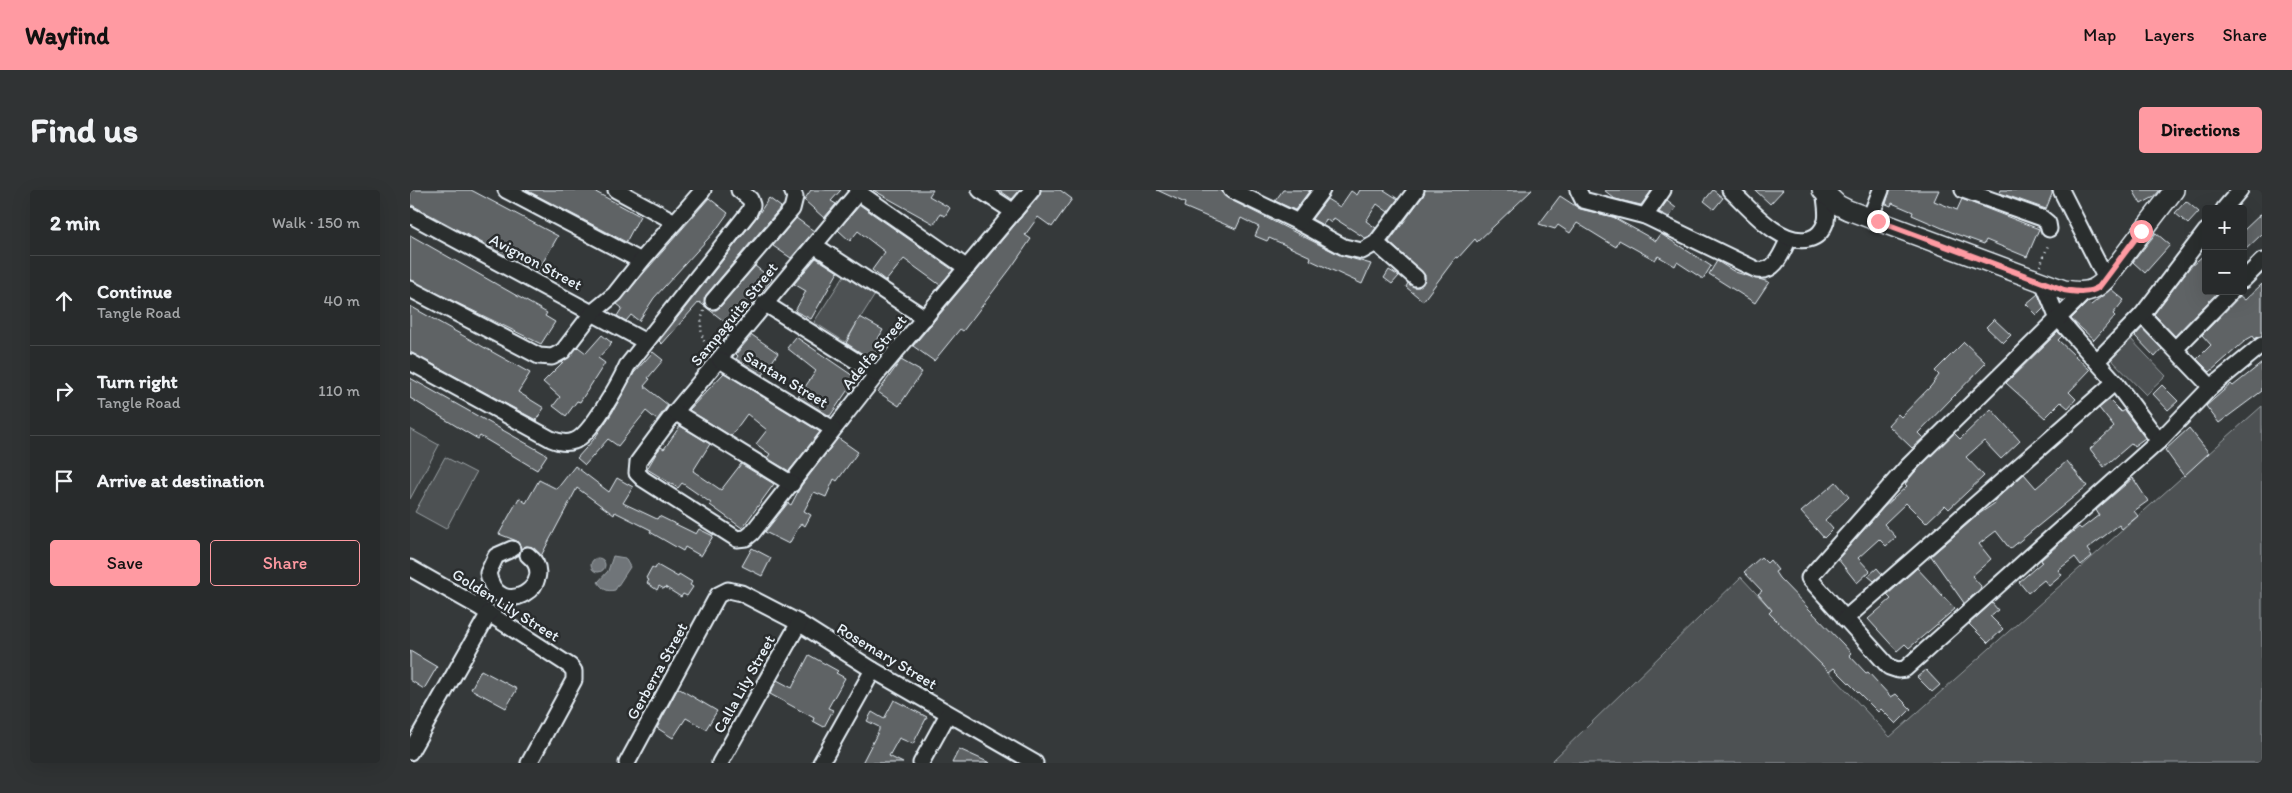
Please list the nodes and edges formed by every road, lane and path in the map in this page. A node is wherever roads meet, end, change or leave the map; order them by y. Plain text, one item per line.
1 (506, 190) edge
2 (616, 190) edge
3 (703, 190) edge
4 (739, 190) edge
5 (792, 190) edge
6 (980, 190) edge
7 (1032, 190) edge
8 (1231, 190) edge
9 (1322, 190) edge
10 (1416, 190) edge
11 (1578, 190) edge
12 (1663, 190) edge
13 (1730, 190) edge
14 (1881, 190) edge
15 (1963, 190) edge
16 (2061, 190) edge
17 (2174, 190) edge
18 (2240, 190) edge
19 (859, 191) edge
20 (1824, 191) edge
21 (2227, 205) edge
22 (1014, 212) junction
23 (410, 215) edge
24 (1645, 216) junction
25 (1870, 218) junction
26 (675, 222) junction
27 (1298, 222) junction
28 (2049, 229) joint
29 (2202, 236) edge
30 (1788, 238) junction
31 (1376, 243) junction
32 (814, 246) junction
33 (641, 261) junction
34 (2262, 261) edge
35 (967, 268) junction
36 (2247, 276) edge
37 (1416, 278) dead end
38 (2106, 279) junction
39 (2038, 281) junction
40 (410, 289) edge
41 (2085, 292) junction
42 (2228, 295) edge
43 (713, 301) joint
44 (764, 303) junction
45 (593, 312) junction
46 (2142, 316) junction
47 (2057, 317) junction
48 (924, 318) junction
49 (646, 342) junction
50 (2262, 345) edge
51 (2176, 349) junction
52 (720, 360) junction
53 (2098, 361) junction
54 (410, 362) edge
55 (877, 374) junction
56 (2115, 382) junction
57 (2211, 387) junction
58 (675, 412) junction
59 (833, 429) junction
60 (2159, 441) junction
61 (792, 484) junction
62 (746, 538) joint
63 (512, 549) dead end
64 (528, 555) dead end
65 (410, 568) edge
66 (492, 586) junction
67 (718, 595) joint
68 (509, 597) junction
69 (489, 613) junction
70 (1845, 619) junction
71 (799, 623) junction
72 (873, 670) junction
73 (948, 714) junction
74 (410, 752) edge
75 (1012, 757) edge
76 (529, 763) edge
77 (626, 763) edge
78 (720, 763) edge
79 (821, 763) edge
80 (921, 763) edge
81 (1035, 763) edge

1 - 33 street
2 - 26 street
3 - 26 street
4 - 49 street
5 - 43 street
6 - 22 street
7 - 22 street, Adelfa Street
8 - 27 street
9 - 27 street
10 - 31 street
11 - 24 street
12 - 24 street
13 - 30 street
14 - 25 street
15 - 28 street
16 - 38 street
17 - 38 street
18 - 21 street
19 - 32 street, Sampaguita Street
19 - 35 street
20 - 25 street
20 - 30 street
22 - 35 street, Adelfa Street
23 - 45 street, Avignon Street
24 - 30 street
25 - 39 street
26 - 33 street
27 - 31 street
28 - 39 path
29 - 46 street
31 - 37 street
32 - 44 street, Sampaguita Street
32 - 48 street
33 - 45 street
34 - 36 street
35 - 48 street, Adelfa Street
38 - 41 street
39 - 41 street
39 - 47 street
40 - 45 street
41 - 47 street
42 - 51 street
43 - 52 path
44 - 52 street, Sampaguita Street
44 - 55 street
45 - 49 street, Avignon Street
46 - 51 street
46 - 53 street
47 - 53 street
47 - 70 street
48 - 55 street, Adelfa Street
49 - 54 street
50 - 57 street
51 - 57 street
52 - 58 street, Sampaguita Street
52 - 59 street, Santan Street
53 - 56 street
55 - 59 street, Adelfa Street
56 - 60 street
56 - 70 street
57 - 60 street
58 - 61 street
58 - 62 street, Sampaguita Street
59 - 61 street, Adelfa Street
60 - 70 street
61 - 62 street, Adelfa Street
63 - 66 street
64 - 68 street
65 - 69 street, Golden Lily Street
66 - 68 street
66 - 69 street
67 - 71 street, Rosemary Street
67 - 77 street, Gerberra Street
68 - 69 street
69 - 74 street
69 - 76 street, Golden Lily Street
71 - 72 street, Rosemary Street
71 - 78 street, Calla Lily Street
72 - 73 street, Rosemary Street
72 - 79 street
73 - 75 street, Rosemary Street
73 - 80 street
75 - 81 street, Rosemary Street

